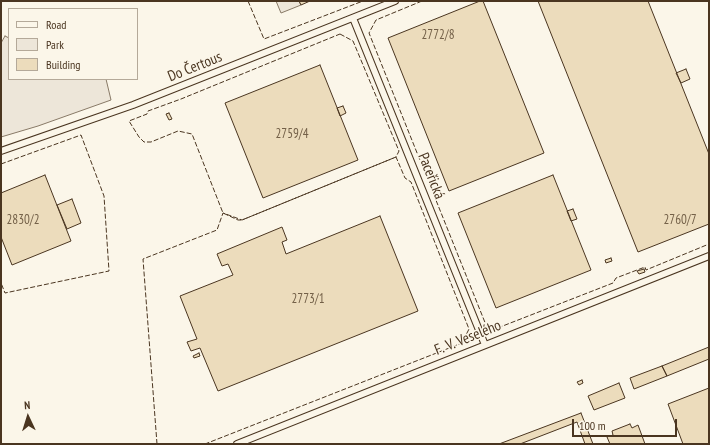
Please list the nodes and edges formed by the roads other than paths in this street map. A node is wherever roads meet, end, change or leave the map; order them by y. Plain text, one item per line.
1 (395, 1) edge
2 (353, 18) junction
3 (1, 151) edge
4 (709, 256) edge
5 (486, 345) junction
6 (237, 444) edge

1 - 2 street, Do Čertous
2 - 3 street, Do Čertous
2 - 5 street, Paceřická
4 - 5 street, F. V. Veselého
5 - 6 street, F. V. Veselého

